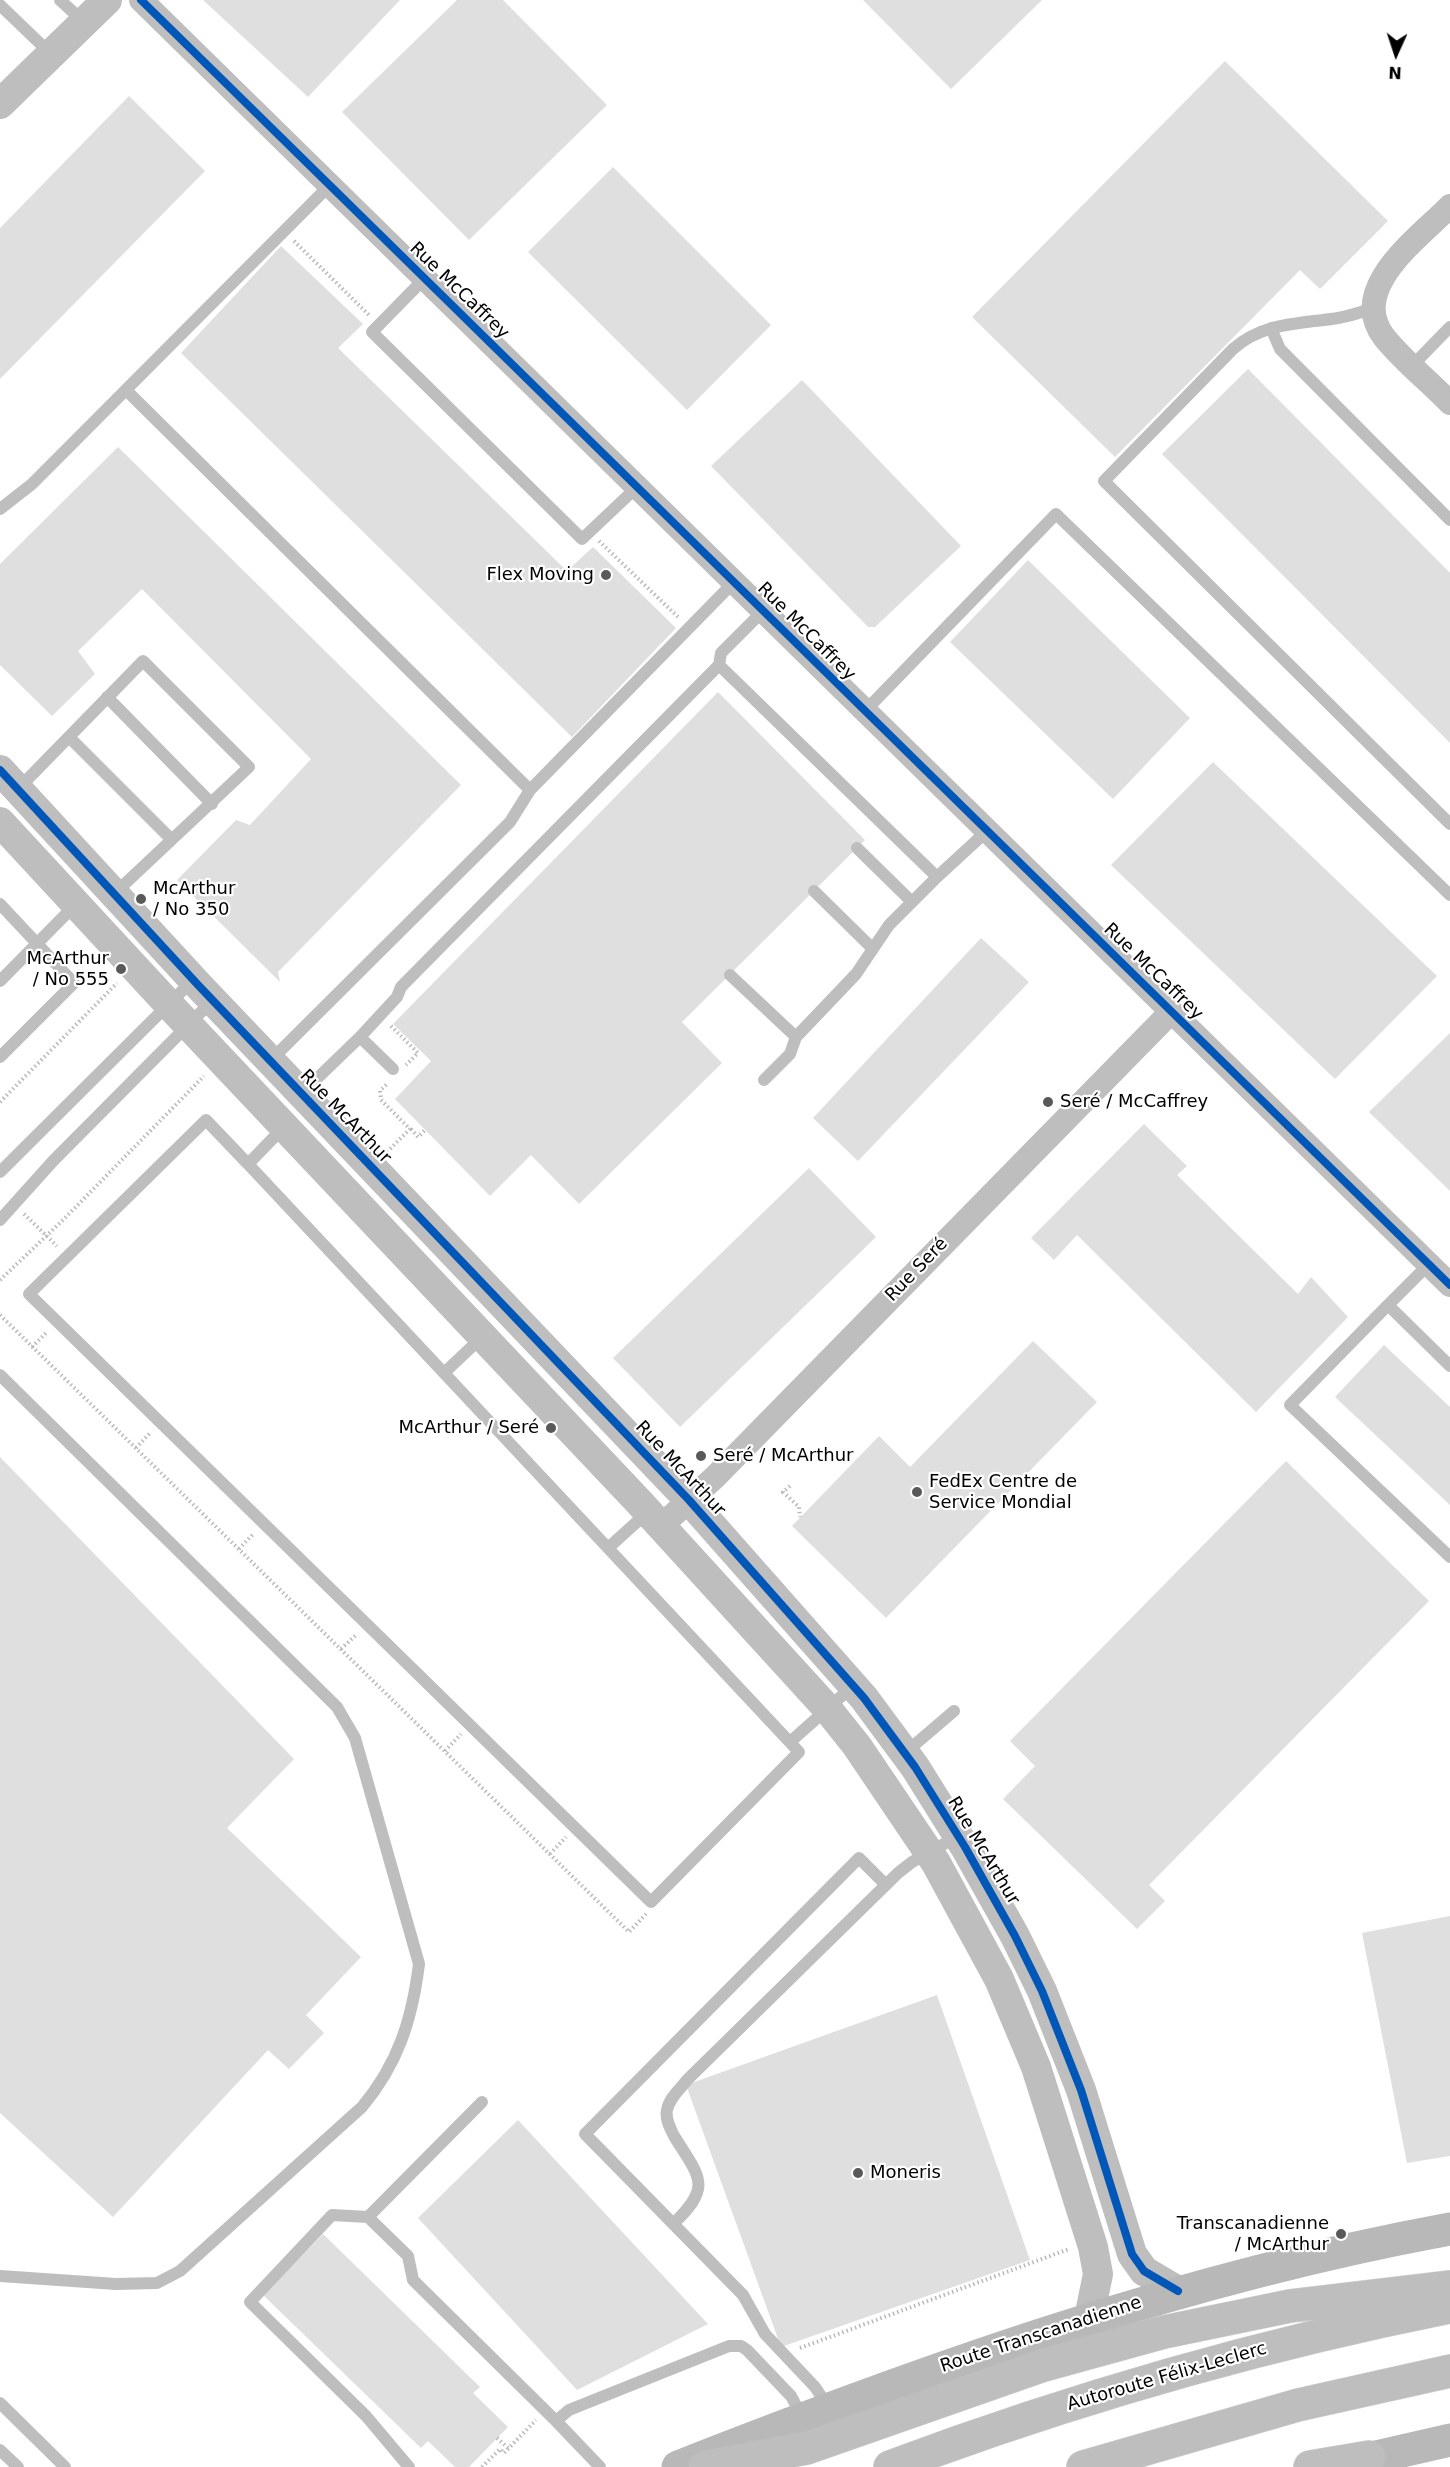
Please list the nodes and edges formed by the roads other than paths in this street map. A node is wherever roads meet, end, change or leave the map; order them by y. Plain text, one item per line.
1 (60, 0) edge
2 (107, 0) edge
3 (141, 0) edge
4 (0, 5) edge
5 (85, 22) junction
6 (52, 54) junction
7 (0, 104) edge
8 (330, 185) junction
9 (1450, 206) edge
10 (424, 279) junction
11 (1373, 308) junction
12 (1450, 327) edge
13 (1271, 328) junction
14 (1412, 366) junction
15 (126, 390) junction
16 (1450, 403) edge
17 (636, 487) junction
18 (0, 509) edge
19 (1450, 520) edge
20 (734, 582) junction
21 (763, 611) junction
22 (719, 665) junction
23 (107, 697) junction
24 (865, 711) junction
25 (70, 738) junction
26 (9, 780) edge
27 (530, 790) junction
28 (212, 804) junction
29 (0, 822) edge
30 (1450, 824) edge
31 (987, 831) junction
32 (171, 839) junction
33 (857, 848) dead end
34 (937, 878) junction
35 (814, 891) dead end
36 (114, 894) junction
37 (1450, 895) edge
38 (912, 902) junction
39 (0, 904) edge
40 (76, 904) junction
41 (37, 944) junction
42 (873, 948) junction
43 (730, 975) dead end
44 (0, 981) edge
45 (203, 990) junction
46 (1171, 1012) junction
47 (178, 1015) junction
48 (360, 1037) junction
49 (796, 1037) junction
50 (0, 1057) edge
51 (271, 1060) junction
52 (394, 1074) road end
53 (764, 1080) dead end
54 (302, 1093) junction
55 (284, 1127) junction
56 (248, 1164) junction
57 (0, 1172) edge
58 (0, 1220) edge
59 (1429, 1264) junction
60 (1450, 1285) edge
61 (1388, 1305) junction
62 (483, 1337) junction
63 (1450, 1366) edge
64 (444, 1373) junction
65 (0, 1375) edge
66 (689, 1500) junction
67 (661, 1526) junction
68 (608, 1548) junction
69 (1450, 1557) edge
70 (854, 1685) junction
71 (826, 1707) junction
72 (954, 1711) dead end
73 (790, 1742) junction
74 (905, 1753) junction
75 (957, 1836) junction
76 (929, 1852) junction
77 (886, 1885) junction
78 (1043, 2038) junction
79 (482, 2102) dead end
80 (368, 2217) junction
81 (673, 2224) junction
82 (1450, 2229) edge
83 (0, 2276) edge
84 (1450, 2287) edge
85 (1178, 2291) junction
86 (1450, 2307) edge
87 (1089, 2318) junction
88 (1450, 2371) edge
89 (0, 2403) edge
90 (817, 2414) junction
91 (555, 2421) junction
92 (1450, 2440) edge
93 (0, 2450) edge
94 (1372, 2462) edge
95 (18, 2467) edge
96 (65, 2467) edge
97 (409, 2467) edge
98 (600, 2467) edge
99 (678, 2467) edge
100 (705, 2467) edge
101 (890, 2467) edge
102 (1083, 2467) edge
103 (1310, 2467) edge
104 (1335, 2467) edge

1 - 5 lane
2 - 5 street
3 - 8 street, Rue McCaffrey
4 - 6 lane
5 - 6 street
6 - 7 street
8 - 10 street, Rue McCaffrey
8 - 15 lane
9 - 11 street
10 - 17 street, Rue McCaffrey
10 - 17 lane
11 - 13 lane
11 - 14 street
12 - 14 lane
13 - 19 lane
13 - 30 lane
14 - 16 street
15 - 18 lane
15 - 27 lane
17 - 20 street, Rue McCaffrey
20 - 21 street, Rue McCaffrey
20 - 27 lane
21 - 22 lane
21 - 24 street, Rue McCaffrey
22 - 34 lane
22 - 48 lane
23 - 25 lane
23 - 28 lane
23 - 28 lane
24 - 31 street, Rue McCaffrey
24 - 37 lane
25 - 26 lane
25 - 32 lane
26 - 36 street, Rue McArthur
27 - 51 lane
28 - 32 lane
29 - 40 street, Rue McArthur
31 - 34 lane
31 - 46 street, Rue McCaffrey
32 - 36 lane
33 - 38 lane
34 - 38 lane
35 - 42 lane
36 - 45 street, Rue McArthur
38 - 42 lane
39 - 41 lane
40 - 41 lane
40 - 47 street, Rue McArthur
41 - 44 lane
41 - 50 lane
42 - 49 lane
43 - 49 lane
45 - 47 lane
45 - 47 lane
45 - 51 street, Rue McArthur
46 - 59 street, Rue McCaffrey
46 - 66 street, Rue Seré
47 - 55 street, Rue McArthur
47 - 57 lane
47 - 58 lane
48 - 52 lane
48 - 54 lane
49 - 53 lane
51 - 54 street, Rue McArthur
54 - 66 street, Rue McArthur
55 - 56 lane
55 - 62 street, Rue McArthur
56 - 64 lane
56 - 73 lane
59 - 60 street, Rue McCaffrey
59 - 61 lane
61 - 63 lane
61 - 69 lane
62 - 64 lane
62 - 67 street, Rue McArthur
64 - 68 lane
65 - 83 lane
66 - 67 street, Rue Seré
66 - 70 street, Rue McArthur
67 - 68 lane
67 - 71 street, Rue McArthur
68 - 73 lane
70 - 71 lane
70 - 74 street, Rue McArthur
71 - 73 lane
71 - 76 street, Rue McArthur
72 - 74 lane
74 - 75 street, Rue McArthur
75 - 76 lane
75 - 78 street, Rue McArthur
76 - 77 lane
76 - 78 street, Rue McArthur
77 - 81 lane
77 - 81 lane
78 - 85 street, Rue McArthur
78 - 87 street, Rue McArthur
79 - 80 lane
80 - 91 lane
80 - 97 lane
81 - 90 lane
82 - 85 main road, Route Transcanadienne
84 - 100 highway
85 - 87 main road, Route Transcanadienne
86 - 101 highway, Autoroute Félix-Leclerc
87 - 90 main road, Route Transcanadienne
88 - 102 highway
89 - 96 lane
90 - 91 lane
90 - 99 main road, Route Transcanadienne
91 - 98 lane
92 - 94 main road
93 - 95 lane
94 - 103 highway
94 - 104 main road

